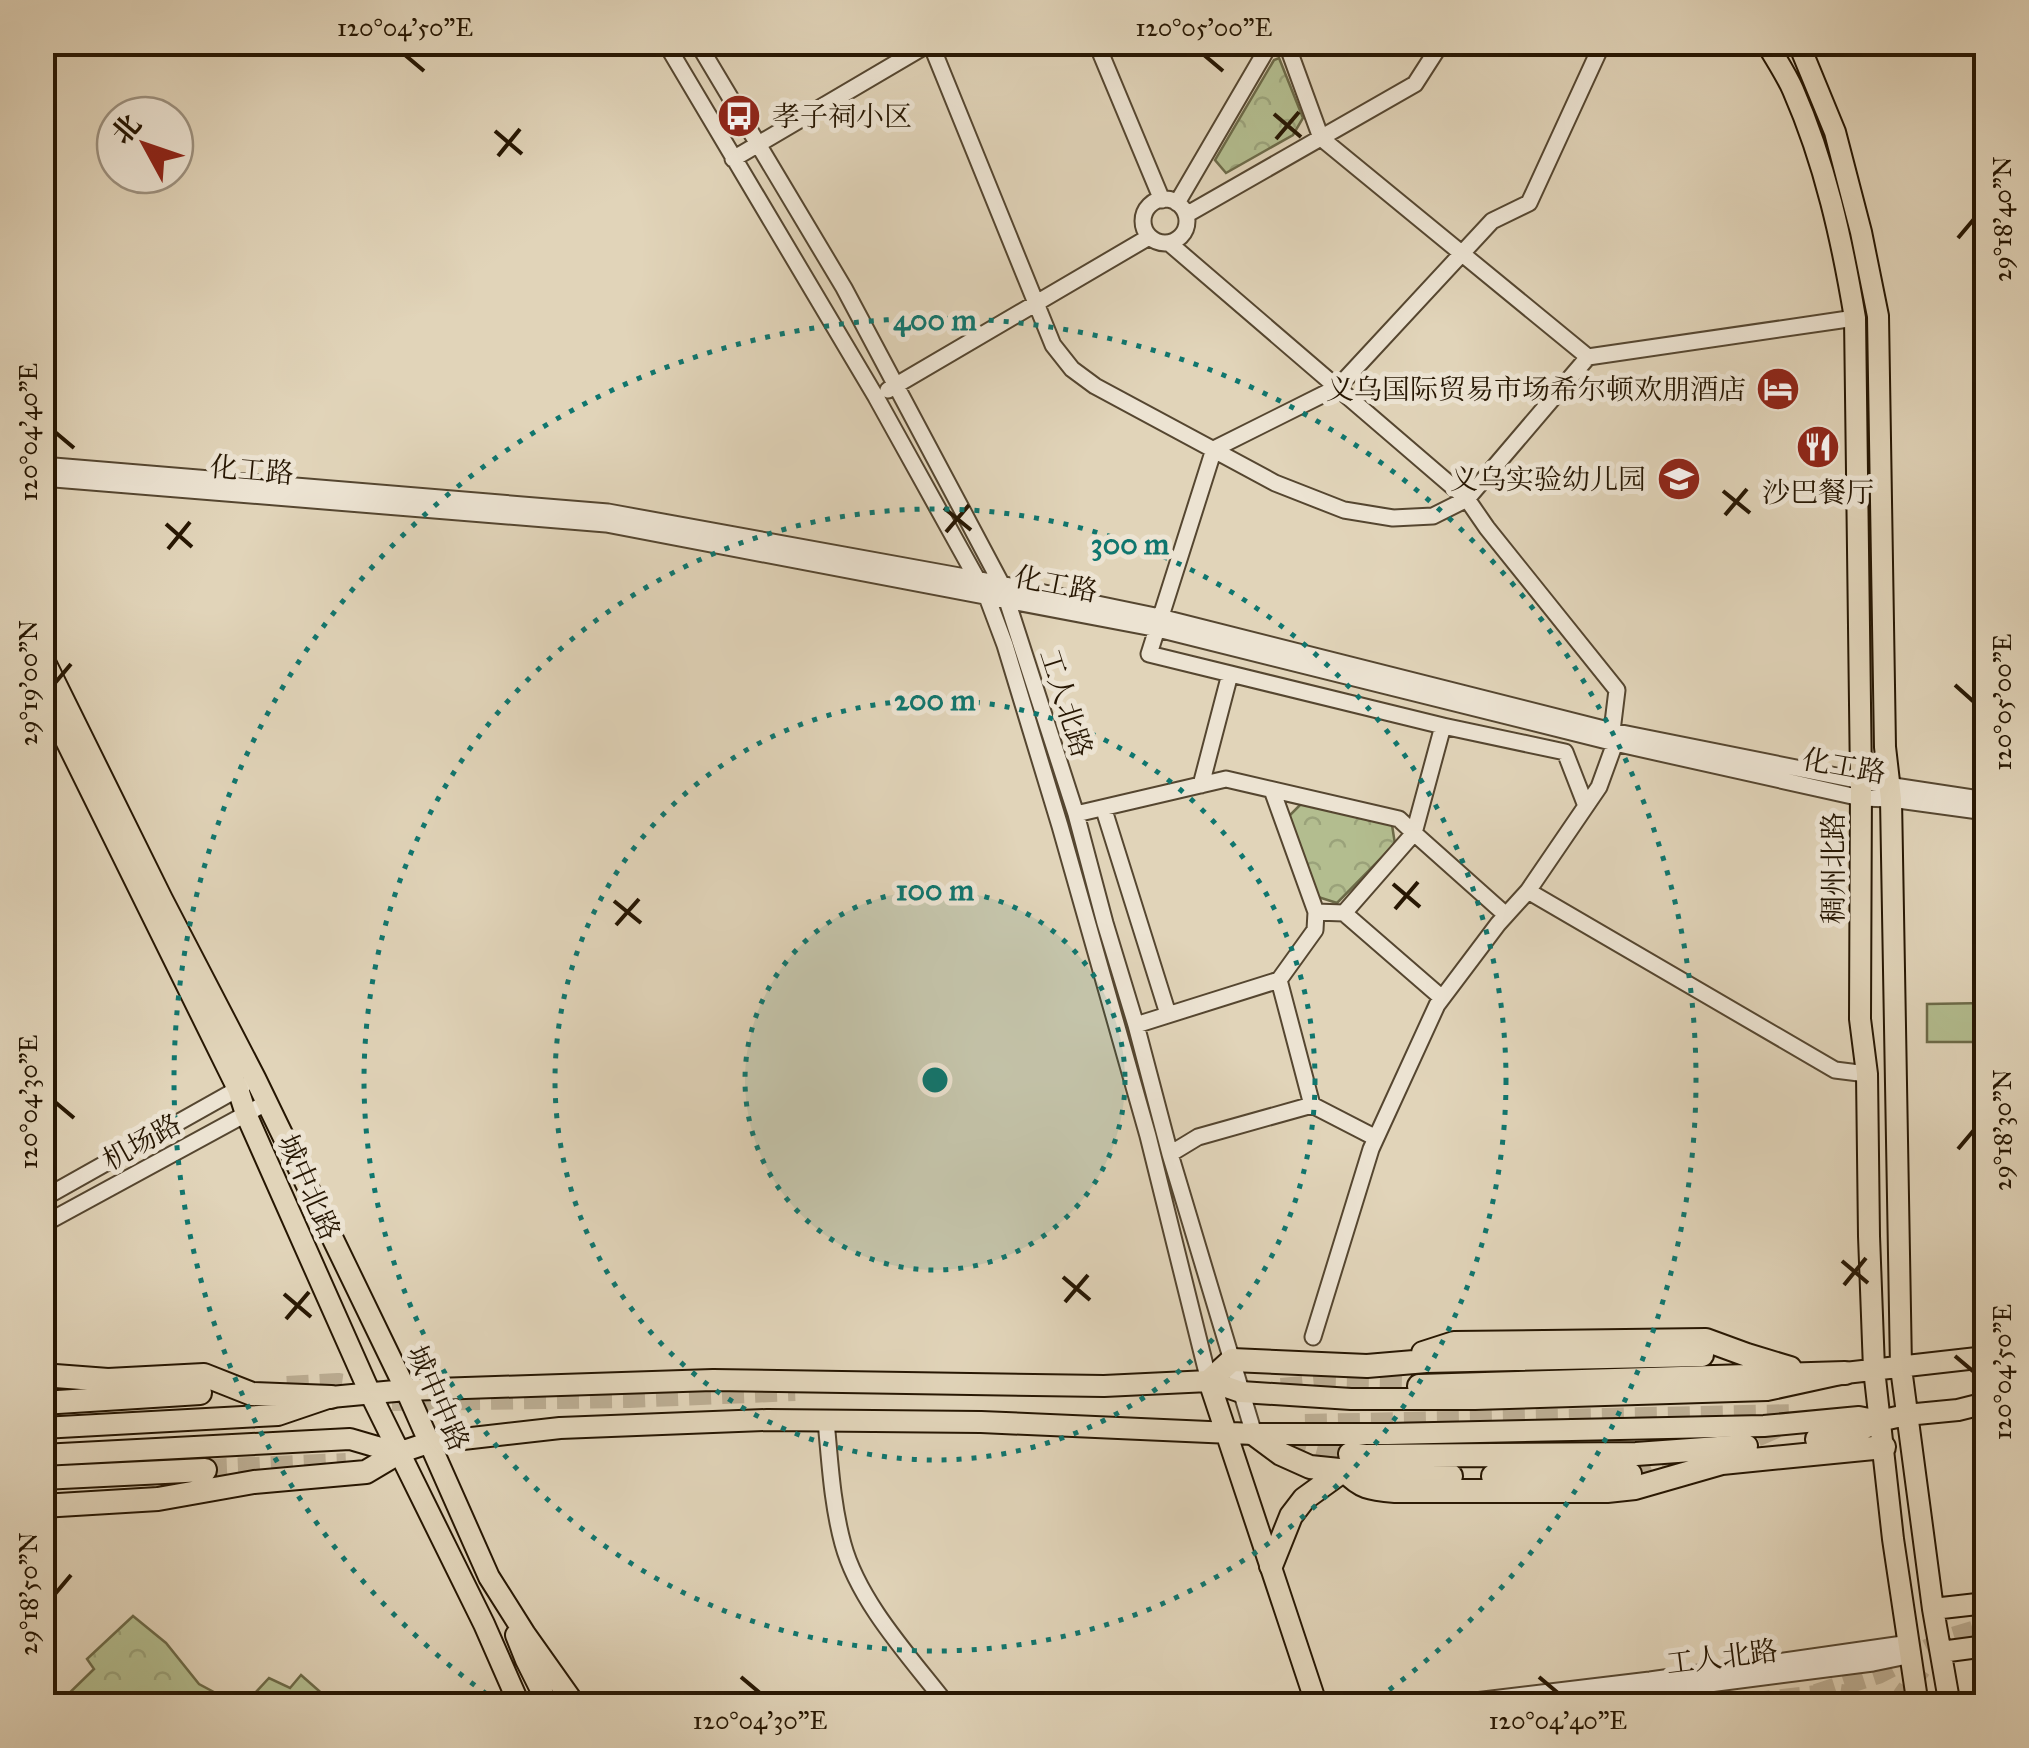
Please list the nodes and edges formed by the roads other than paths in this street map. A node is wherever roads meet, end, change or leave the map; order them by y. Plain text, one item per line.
1 (665, 42) edge
2 (696, 42) edge
3 (1096, 42) edge
4 (1271, 42) edge
5 (1286, 42) edge
6 (1442, 42) edge
7 (1603, 42) edge
8 (1766, 42) edge
9 (1798, 42) edge
10 (931, 43) edge
11 (1321, 138) junction
12 (757, 145) junction
13 (733, 159) junction
14 (1178, 212) junction
15 (1150, 237) junction
16 (1170, 243) junction
17 (1461, 253) junction
18 (1205, 272) junction
19 (1036, 304) junction
20 (1855, 318) junction
21 (1588, 357) junction
22 (896, 384) junction
23 (1338, 387) junction
24 (876, 397) junction
25 (1214, 448) junction
26 (42, 465) edge
27 (42, 478) edge
28 (1467, 500) junction
29 (976, 579) junction
30 (1004, 592) junction
31 (987, 597) junction
32 (1159, 623) junction
33 (42, 656) edge
34 (1230, 674) junction
35 (42, 692) edge
36 (1443, 726) junction
37 (1613, 737) junction
38 (1200, 785) junction
39 (1861, 789) junction
40 (1272, 790) junction
41 (1890, 792) junction
42 (1986, 800) edge
43 (1586, 806) junction
44 (1104, 810) junction
45 (1986, 812) edge
46 (1076, 814) junction
47 (1414, 832) junction
48 (1528, 890) junction
49 (1136, 911) junction
50 (1316, 912) junction
51 (1344, 913) junction
52 (1506, 915) junction
53 (1105, 922) junction
54 (1279, 980) junction
55 (1442, 998) junction
56 (1168, 1014) junction
57 (1136, 1024) junction
58 (1867, 1074) junction
59 (246, 1084) junction
60 (266, 1102) junction
61 (1312, 1104) junction
62 (246, 1114) junction
63 (1376, 1138) junction
64 (1170, 1154) junction
65 (42, 1200) edge
66 (42, 1224) edge
67 (1314, 1337) dead end
68 (1702, 1354) dead end
69 (1986, 1357) edge
70 (1232, 1360) junction
71 (1404, 1364) junction
72 (1901, 1368) junction
73 (1874, 1370) junction
74 (1845, 1373) junction
75 (42, 1374) edge
76 (1812, 1374) junction
77 (108, 1380) junction
78 (1210, 1380) junction
79 (1419, 1386) tunnel mouth
80 (42, 1388) edge
81 (406, 1390) junction
82 (200, 1392) dead end
83 (1242, 1392) junction
84 (370, 1393) junction
85 (331, 1397) junction
86 (42, 1403) edge
87 (1986, 1403) edge
88 (1906, 1415) junction
89 (826, 1421) junction
90 (1880, 1421) junction
91 (42, 1428) edge
92 (1226, 1432) junction
93 (1254, 1434) junction
94 (428, 1444) junction
95 (1884, 1447) junction
96 (398, 1452) junction
97 (42, 1455) edge
98 (1347, 1462) junction
99 (204, 1470) tunnel mouth
100 (1630, 1474) tunnel mouth
101 (42, 1478) edge
102 (254, 1482) junction
103 (42, 1492) edge
104 (42, 1506) edge
105 (1271, 1566) junction
106 (504, 1600) junction
107 (1986, 1604) edge
108 (1933, 1609) junction
109 (486, 1629) junction
110 (1986, 1646) edge
111 (1911, 1649) junction
112 (1942, 1652) junction
113 (520, 1706) edge
114 (538, 1706) edge
115 (549, 1706) edge
116 (576, 1706) edge
117 (948, 1706) edge
118 (1317, 1706) edge
119 (1433, 1706) edge
120 (1538, 1706) edge
121 (1918, 1706) edge
122 (1950, 1706) edge

1 - 13 street, 工人北路
2 - 12 street, 工人北路
3 - 14 street
4 - 14 street
5 - 11 street
6 - 11 street
7 - 17 street
8 - 20 main road, 稠州北路
9 - 41 main road
10 - 12 street
10 - 19 street
11 - 14 street
11 - 17 street
12 - 13 street
12 - 22 street, 工人北路
13 - 24 street, 工人北路
14 - 15 street
14 - 16 street
14 - 18 street
15 - 16 street
15 - 19 street
16 - 18 street
17 - 21 street
17 - 23 street
18 - 23 street
19 - 22 street
19 - 25 street
20 - 21 street
20 - 39 main road, 稠州北路
21 - 28 street
22 - 24 street
22 - 30 street, 工人北路
23 - 25 street
23 - 28 street
24 - 29 street, 工人北路
25 - 28 street
25 - 32 street
26 - 29 street, 化工路
27 - 31 street, 化工路
28 - 37 street
29 - 30 street, 化工路
29 - 31 street, 工人北路
30 - 31 street, 化工路
30 - 32 street, 化工路
30 - 46 street, 工人北路
31 - 78 street, 工人北路
32 - 34 street
32 - 37 street, 化工路
33 - 59 main road, 城中北路
34 - 36 street
34 - 38 street
35 - 59 main road, 城中北路
36 - 43 street
36 - 47 street
37 - 39 street, 化工路
37 - 43 street
38 - 40 street
38 - 44 street
39 - 41 street, 化工路
39 - 58 main road, 稠州北路
40 - 47 street
40 - 50 street
41 - 42 street, 化工路
41 - 45 street, 化工路
41 - 72 main road
43 - 48 street
44 - 46 street
44 - 49 street
46 - 53 street, 工人北路
47 - 51 street
47 - 52 street
48 - 52 street
48 - 58 street
49 - 53 street
49 - 56 street
50 - 51 street
50 - 54 street
51 - 55 street
52 - 55 street
53 - 57 street, 工人北路
54 - 56 street
54 - 61 street
55 - 63 street
56 - 57 street
57 - 64 street, 工人北路
58 - 73 main road, 稠州北路
59 - 60 main road, 城中北路
59 - 62 main road, 城中北路
59 - 65 street, 机场路
60 - 62 street, 机场路
60 - 81 main road, 城中中路
61 - 63 street
61 - 64 street
62 - 66 street, 机场路
62 - 84 main road, 城中北路
63 - 67 street
64 - 70 street, 工人北路
68 - 71 highway
69 - 72 main road
70 - 71 highway
70 - 78 highway
70 - 83 street, 工人北路
71 - 76 highway
72 - 73 main road
72 - 88 main road
73 - 74 main road
73 - 90 main road, 稠州北路
74 - 76 highway
74 - 83 main road
75 - 77 highway
76 - 79 highway
77 - 80 highway
77 - 85 highway
78 - 81 main road
78 - 83 main road
78 - 92 main road
81 - 84 main road
81 - 94 main road, 城中中路
82 - 86 highway
83 - 93 street, 工人北路
84 - 85 main road
84 - 96 main road, 城中北路
85 - 91 main road
87 - 88 main road
88 - 90 main road
88 - 108 main road
89 - 92 main road
89 - 94 main road
89 - 117 street
90 - 93 main road
90 - 95 main road, 稠州北路
90 - 98 highway
92 - 93 main road
92 - 105 main road
93 - 98 highway
94 - 96 main road
94 - 106 main road, 城中中路
95 - 98 highway
95 - 111 main road, 稠州北路
96 - 97 main road
96 - 102 highway
96 - 109 main road, 城中北路
98 - 100 highway
98 - 105 highway
99 - 101 highway
102 - 103 highway
102 - 104 highway
105 - 118 main road
106 - 115 main road
106 - 116 main road, 城中中路
107 - 108 main road
108 - 112 main road
109 - 113 main road, 城中北路
109 - 114 main road
110 - 112 main road
111 - 119 street
111 - 120 street, 工人北路
111 - 121 main road, 稠州北路
112 - 122 main road

